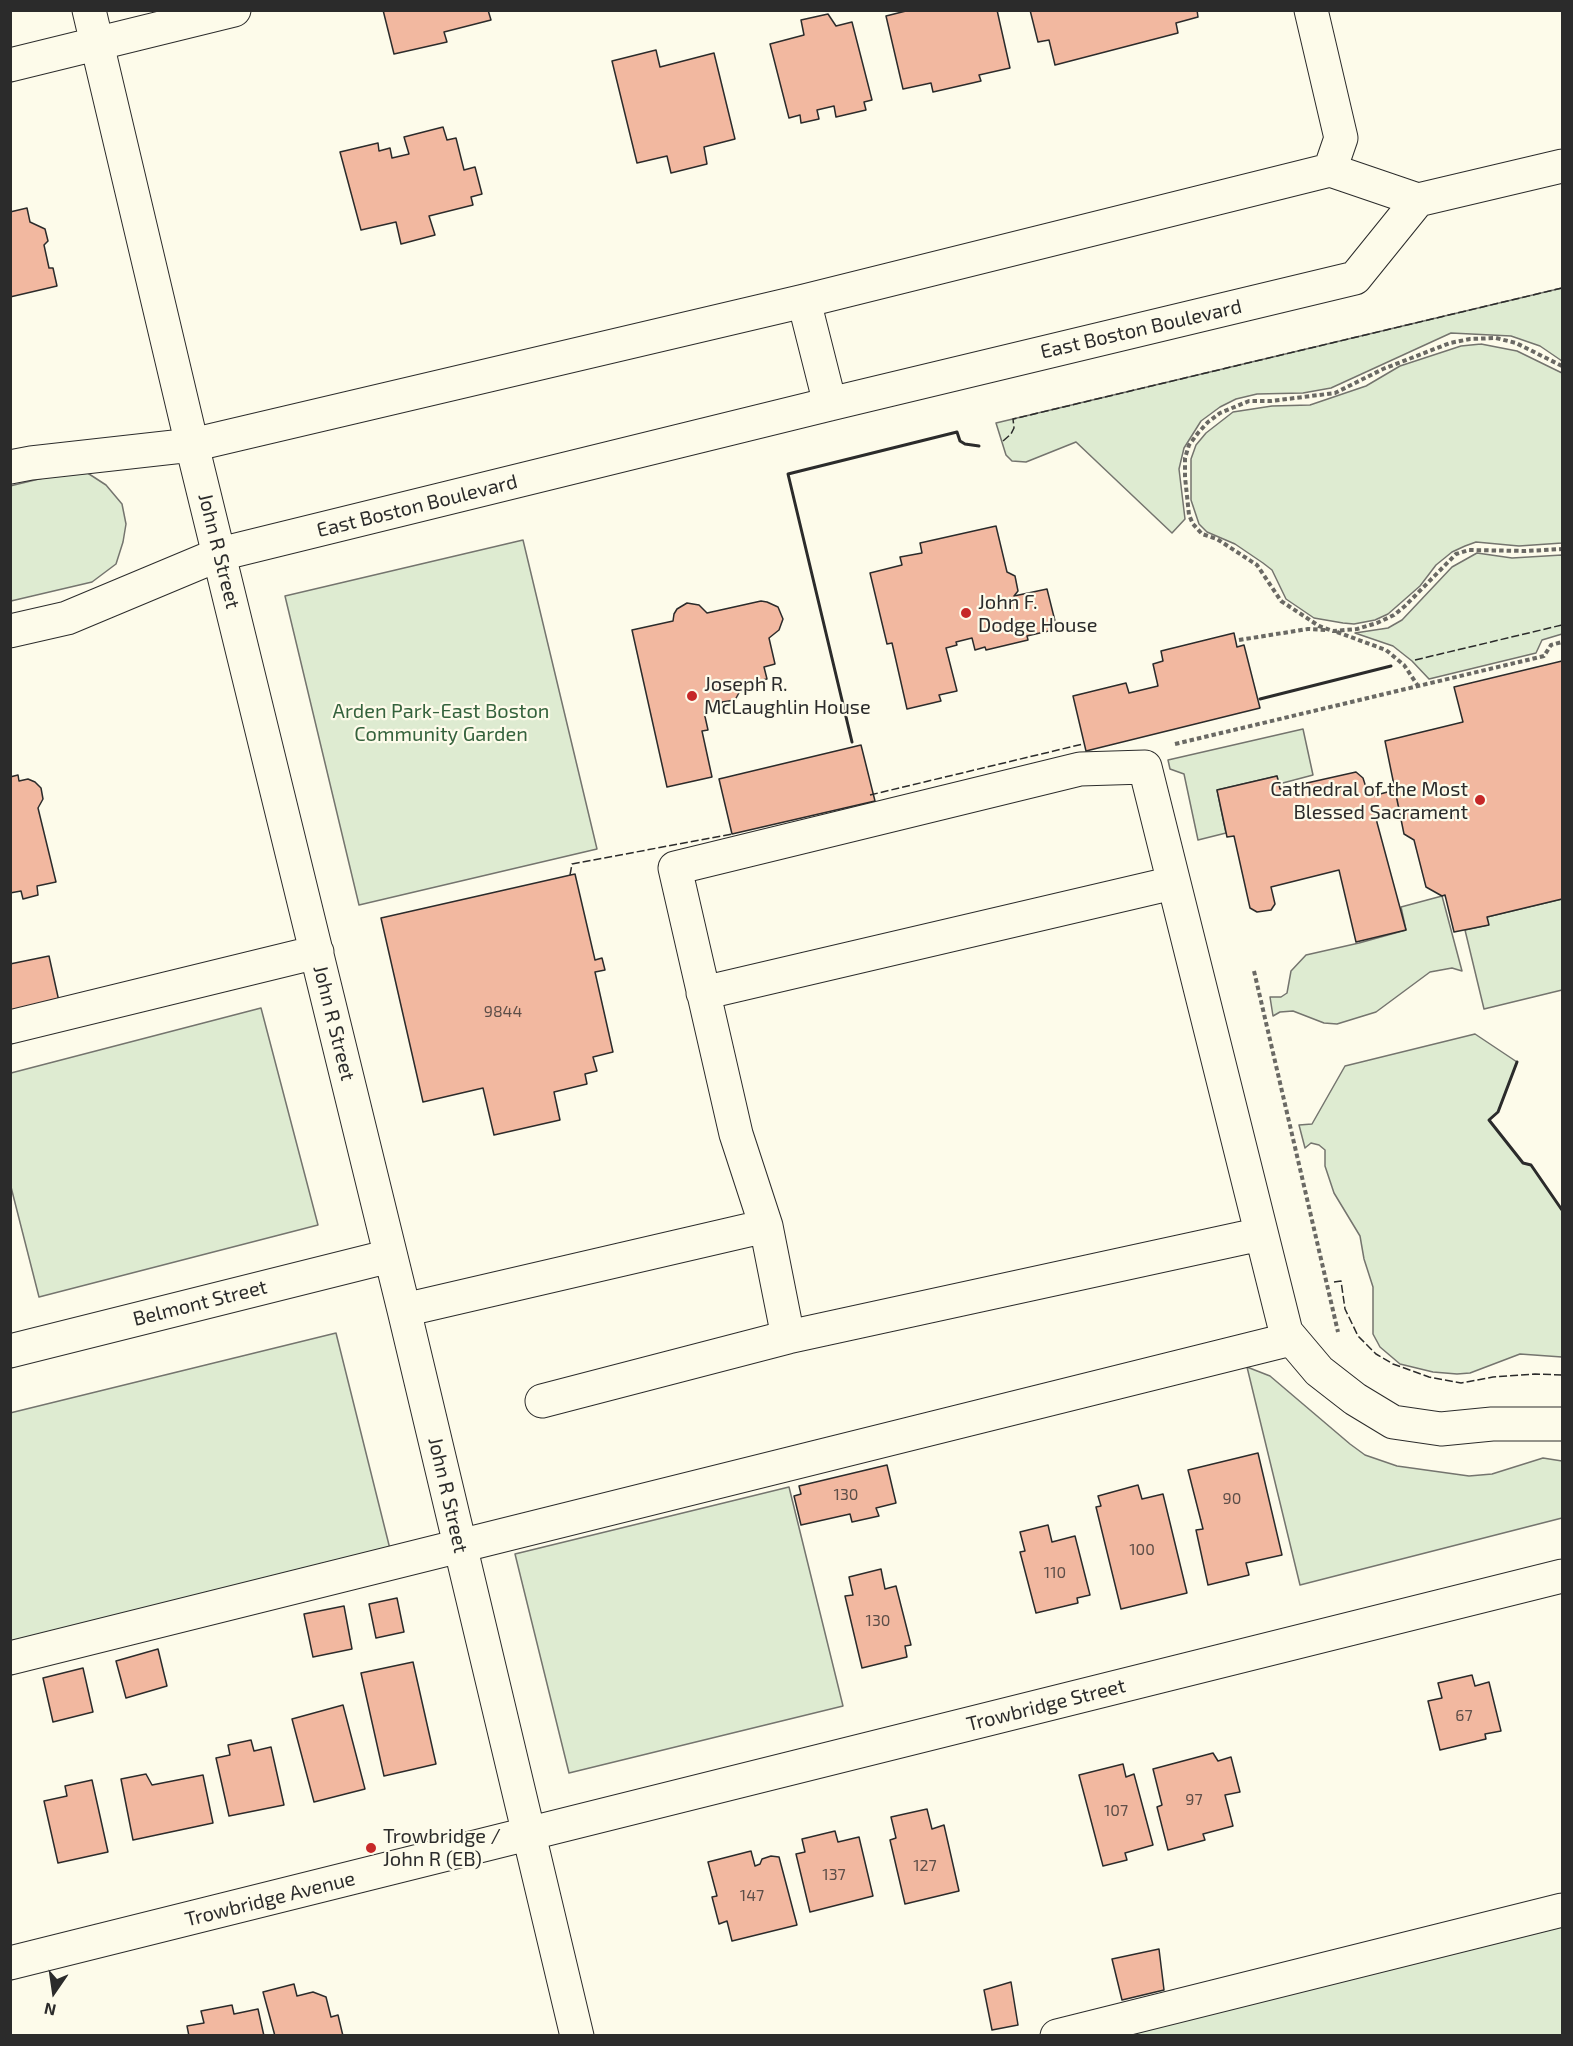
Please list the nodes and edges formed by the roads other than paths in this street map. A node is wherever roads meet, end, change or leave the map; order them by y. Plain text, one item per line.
1 (89, 10) edge
2 (234, 10) edge
3 (1311, 10) edge
4 (97, 44) junction
5 (10, 65) edge
6 (1563, 166) edge
7 (1330, 170) junction
8 (1418, 200) junction
9 (804, 301) junction
10 (830, 404) junction
11 (192, 445) junction
12 (10, 467) edge
13 (220, 554) junction
14 (10, 631) edge
15 (1173, 883) junction
16 (317, 952) junction
17 (703, 993) junction
18 (10, 1027) edge
19 (766, 1226) junction
20 (1261, 1234) junction
21 (390, 1256) junction
22 (404, 1310) junction
23 (788, 1337) junction
24 (1291, 1339) junction
25 (10, 1351) edge
26 (542, 1401) dead end
27 (1563, 1424) edge
28 (460, 1546) junction
29 (1563, 1576) edge
30 (10, 1658) edge
31 (529, 1834) junction
32 (1563, 1910) edge
33 (10, 1963) edge
34 (577, 2036) edge
35 (1057, 2036) edge

1 - 4 street, John R Street
2 - 4 street
3 - 7 street
4 - 5 street
4 - 11 street, John R Street
6 - 8 street
7 - 8 street
7 - 9 street
8 - 10 street, East Boston Boulevard
9 - 10 street
9 - 11 street
10 - 13 street, East Boston Boulevard
11 - 12 street
11 - 13 street, John R Street
13 - 14 street, East Boston Boulevard
13 - 16 street, John R Street
15 - 17 street
15 - 17 street
15 - 20 street
16 - 18 street
16 - 21 street, John R Street
17 - 19 street
19 - 22 street
19 - 23 street
20 - 23 street
20 - 24 street
21 - 22 street, John R Street
21 - 25 street, Belmont Street
22 - 28 street, John R Street
23 - 26 street
24 - 27 street
24 - 28 street
28 - 30 street
28 - 31 street, John R Street
29 - 31 street, Trowbridge Street
31 - 33 street, Trowbridge Avenue
31 - 34 street, John R Street
32 - 35 street

